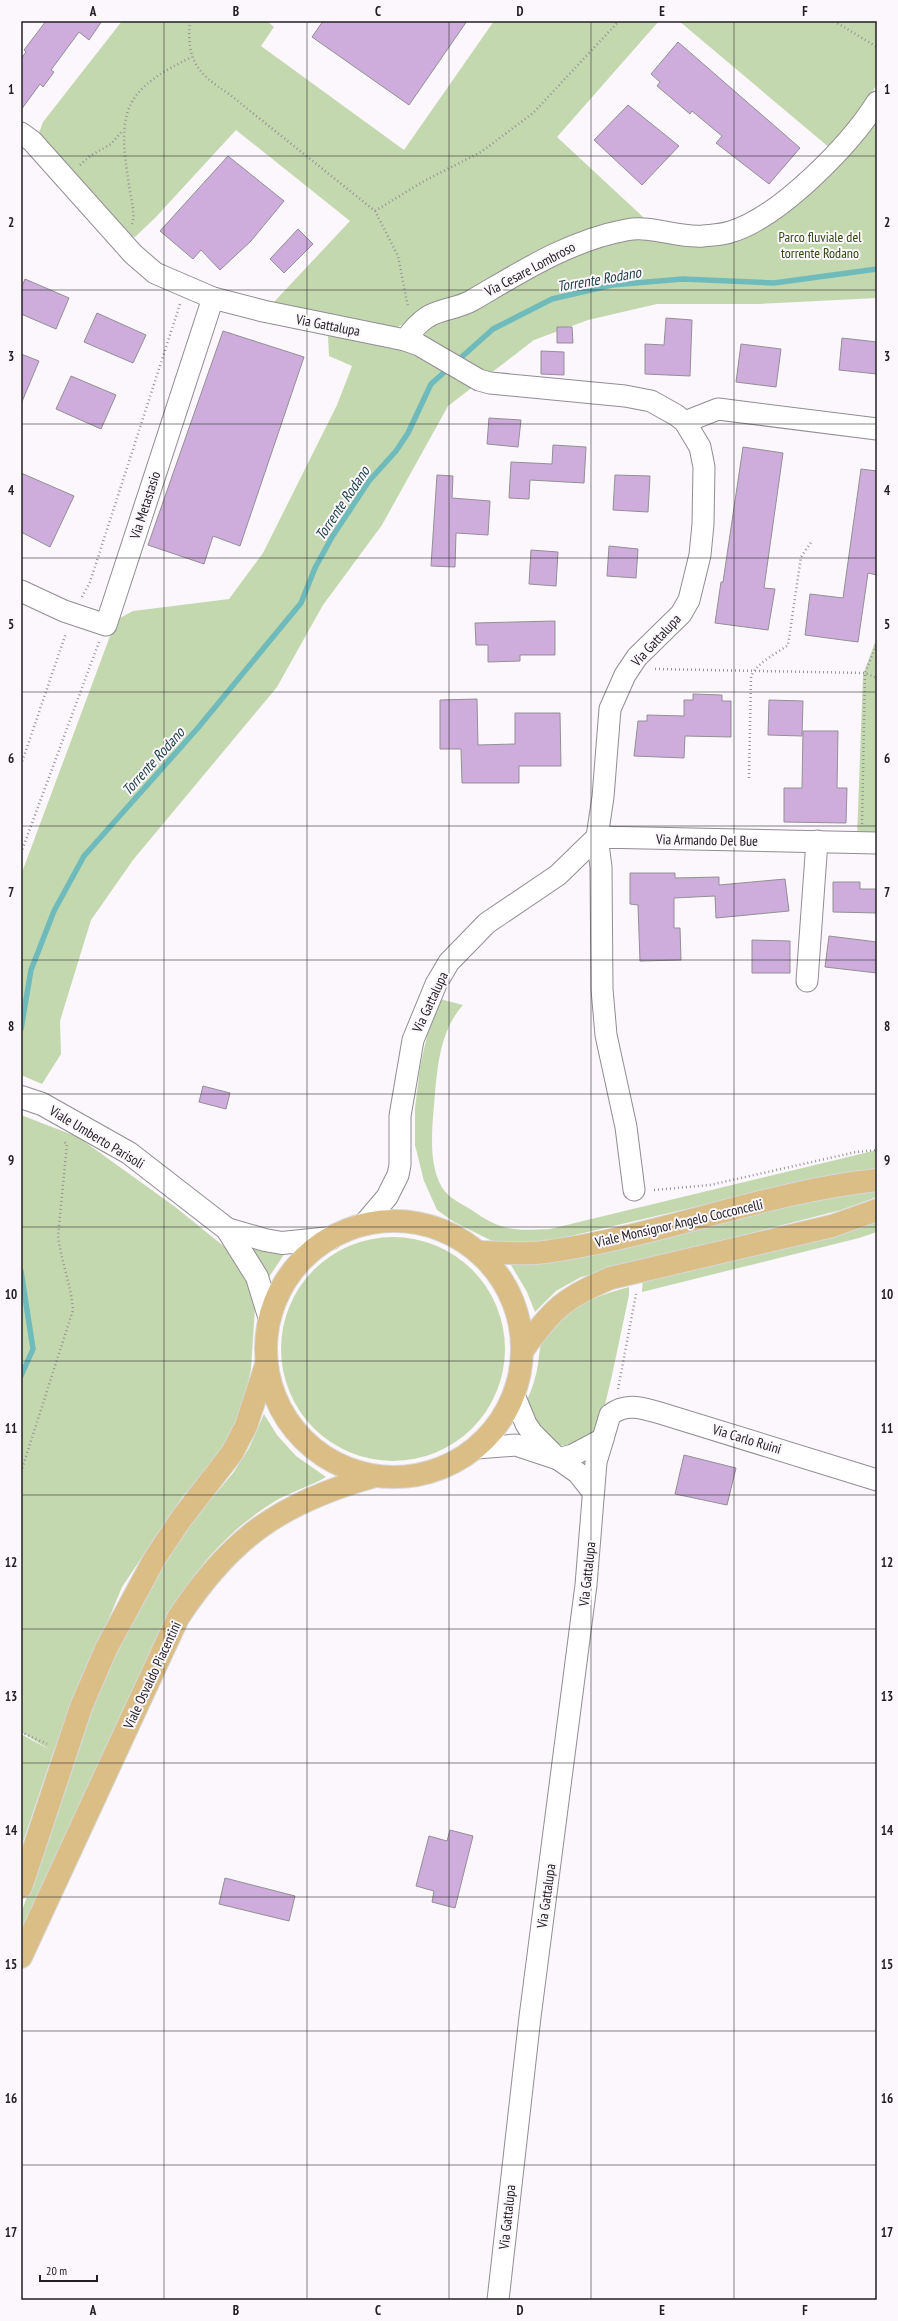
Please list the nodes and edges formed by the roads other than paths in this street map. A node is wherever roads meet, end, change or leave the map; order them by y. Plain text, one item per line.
1 (877, 102) edge
2 (21, 133) edge
3 (213, 298) junction
4 (414, 337) junction
5 (685, 422) junction
6 (877, 429) edge
7 (21, 591) edge
8 (597, 837) junction
9 (817, 841) junction
10 (870, 842) edge
11 (807, 981) dead end
12 (21, 1097) edge
13 (877, 1180) edge
14 (634, 1190) road end
15 (877, 1210) edge
16 (364, 1224) junction
17 (227, 1229) junction
18 (330, 1238) junction
19 (479, 1252) junction
20 (269, 1316) junction
21 (523, 1350) junction
22 (267, 1364) junction
23 (514, 1395) junction
24 (617, 1409) joint
25 (603, 1439) junction
26 (476, 1448) junction
27 (558, 1459) junction
28 (372, 1476) junction
29 (877, 1480) edge
30 (593, 1492) junction
31 (21, 1887) edge
32 (21, 1957) edge
33 (498, 2300) edge

1 - 4 street, Via Cesare Lombroso
2 - 3 street, Via Gattalupa
3 - 4 street, Via Gattalupa
3 - 7 street, Via Metastasio
4 - 5 street, Via Gattalupa
5 - 6 street
5 - 8 street, Via Gattalupa
8 - 9 street, Via Armando Del Bue
8 - 14 street, Via Gattalupa
8 - 16 street, Via Gattalupa
9 - 10 street, Via Armando Del Bue
9 - 11 street
12 - 17 main road, Viale Umberto Parisoli
13 - 19 main road, Viale Monsignor Angelo Cocconcelli
15 - 21 main road
16 - 18 main road
16 - 19 main road
17 - 18 main road, Viale Umberto Parisoli
17 - 20 main road, Viale Umberto Parisoli
18 - 20 main road
19 - 21 main road
20 - 22 main road
21 - 23 main road
22 - 28 main road
22 - 31 main road
23 - 26 main road
23 - 27 street
24 - 25 street, Via Gattalupa
24 - 29 street, Via Carlo Ruini
25 - 27 street
25 - 30 street, Via Gattalupa
26 - 27 street
26 - 28 main road
27 - 30 street
28 - 32 main road, Viale Osvaldo Piacentini
30 - 33 street, Via Gattalupa

